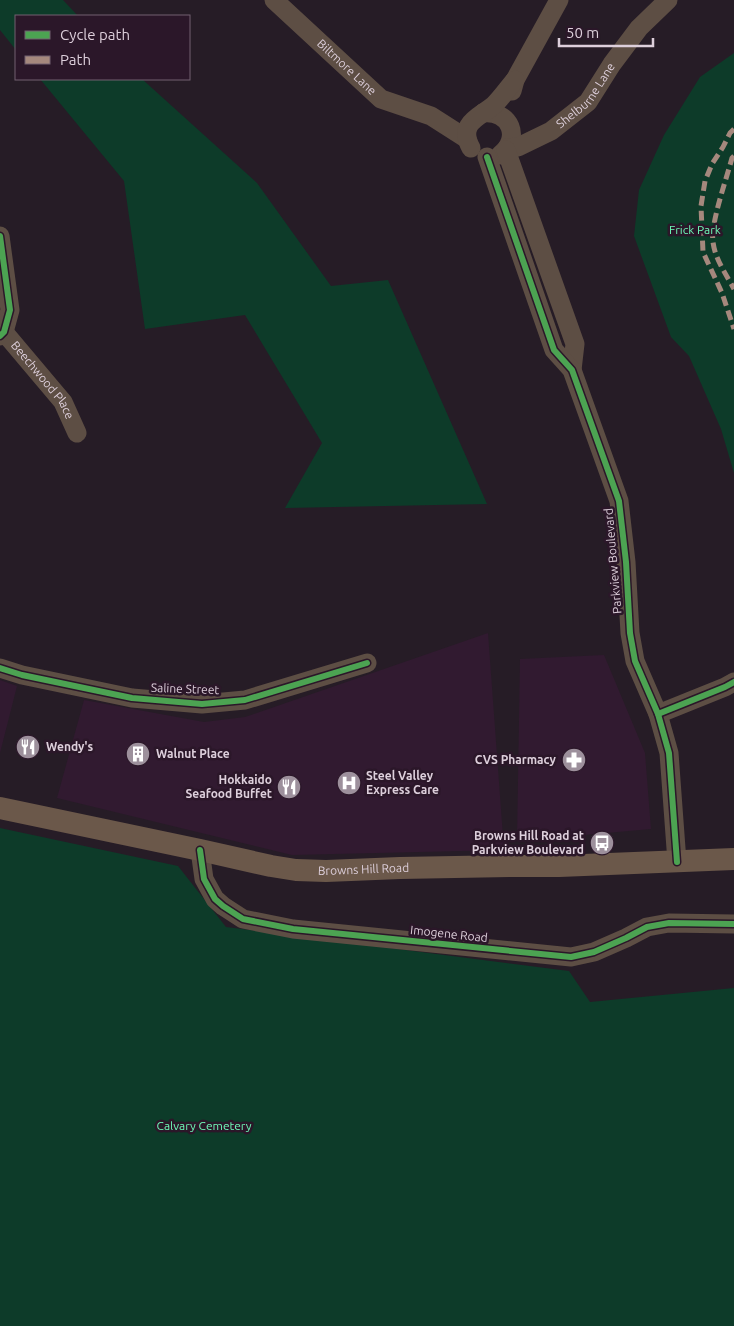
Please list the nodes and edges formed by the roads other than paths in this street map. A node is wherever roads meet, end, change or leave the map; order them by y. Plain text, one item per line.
1 (274, 0) edge
2 (558, 0) edge
3 (668, 0) edge
4 (515, 80) junction
5 (480, 115) junction
6 (431, 116) junction
7 (507, 137) junction
8 (467, 139) junction
9 (486, 157) junction
10 (0, 236) edge
11 (2, 334) edge
12 (572, 370) junction
13 (77, 433) dead end
14 (367, 663) dead end
15 (0, 668) edge
16 (734, 682) edge
17 (658, 714) junction
18 (0, 808) edge
19 (200, 850) junction
20 (734, 859) edge
21 (677, 862) junction
22 (734, 924) edge

1 - 6 street, Biltmore Lane
2 - 4 street
3 - 7 street, Shelburne Lane
4 - 5 street
4 - 7 street
5 - 6 street
5 - 7 street
5 - 8 street
6 - 8 street, Parkview Boulevard
7 - 9 street
7 - 12 street, Parkview Boulevard
8 - 9 street, Parkview Boulevard
9 - 12 street, Parkview Boulevard
10 - 11 street
11 - 13 street, Beechwood Place
12 - 17 street, Parkview Boulevard
14 - 15 street, Saline Street
16 - 17 street
17 - 21 street, Parkview Boulevard
18 - 19 main road, Browns Hill Road
19 - 21 main road, Browns Hill Road
19 - 22 street, Imogene Road
20 - 21 main road, Browns Hill Road

